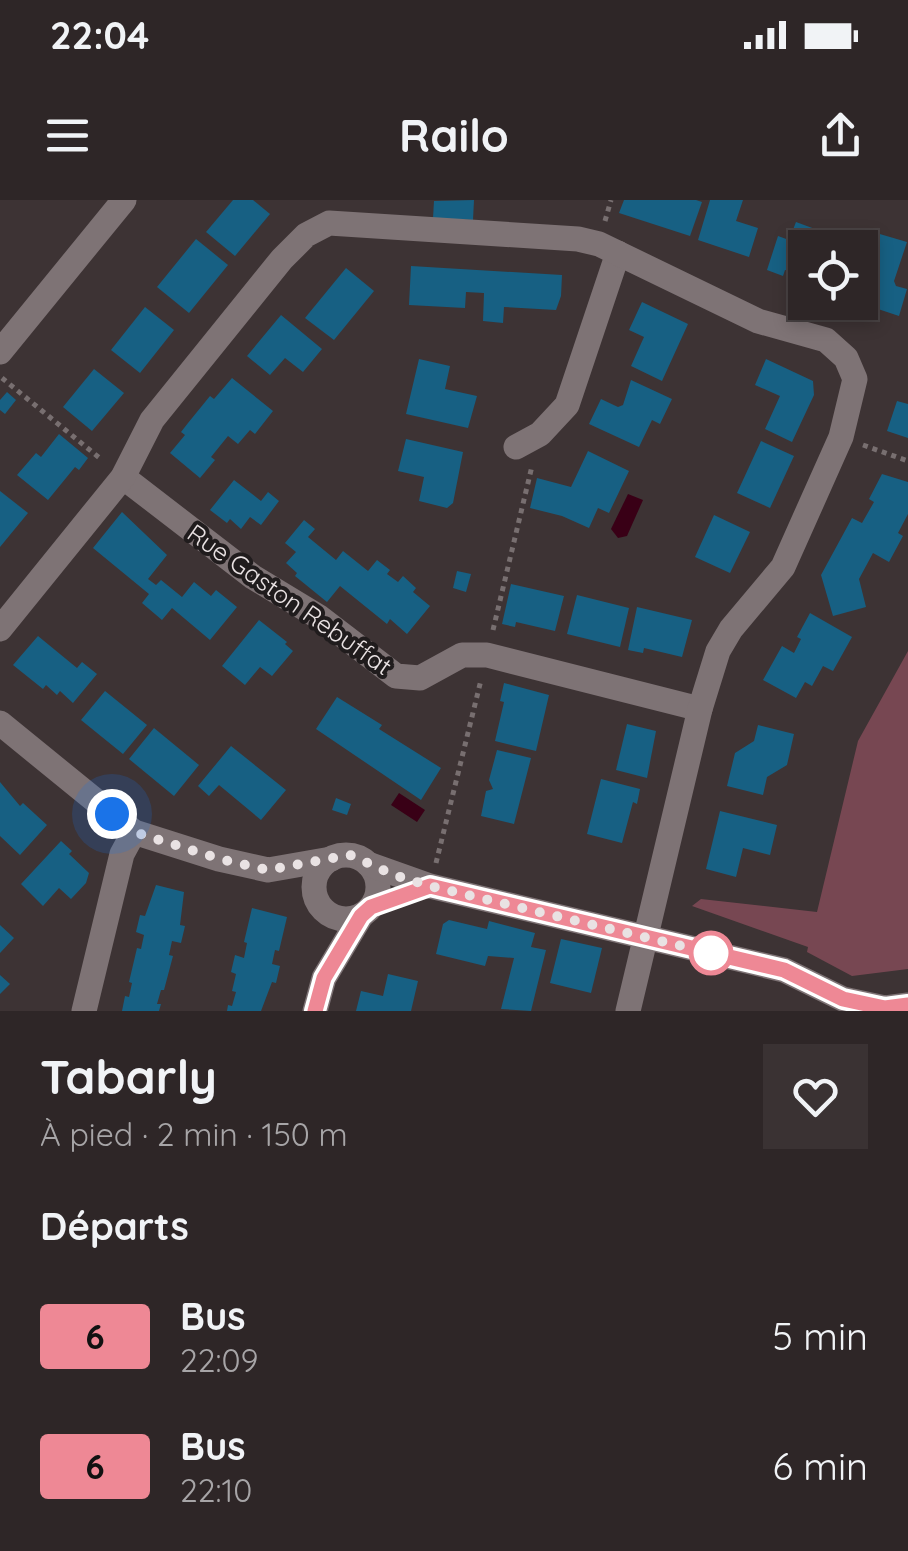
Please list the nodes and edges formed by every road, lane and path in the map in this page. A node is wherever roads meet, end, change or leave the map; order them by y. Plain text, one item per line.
1 (124, 200) edge
2 (389, 200) edge
3 (388, 226) junction
4 (618, 253) junction
5 (0, 352) edge
6 (0, 376) edge
7 (841, 437) junction
8 (516, 448) dead end
9 (908, 461) edge
10 (123, 477) junction
11 (0, 629) edge
12 (700, 709) junction
13 (0, 722) edge
14 (134, 832) junction
15 (330, 859) junction
16 (368, 864) junction
17 (268, 870) junction
18 (430, 886) junction
19 (320, 907) junction
20 (366, 912) junction
21 (647, 939) junction
22 (324, 978) junction
23 (908, 1005) edge
24 (84, 1011) edge
25 (315, 1011) edge
26 (628, 1011) edge

1 - 5 street
2 - 3 street
3 - 4 street
3 - 10 street
4 - 7 street
4 - 8 street
6 - 10 path
7 - 9 path
7 - 12 street
10 - 11 street
10 - 12 street, Rue Gaston Rebuffat
12 - 21 street
13 - 14 street
14 - 17 street
14 - 24 street
15 - 16 street
15 - 17 street
15 - 19 street
16 - 18 street
16 - 20 street
17 - 19 street
18 - 20 street
18 - 21 street
19 - 20 street
19 - 22 street
20 - 22 street
21 - 23 street
21 - 26 street
22 - 25 street

